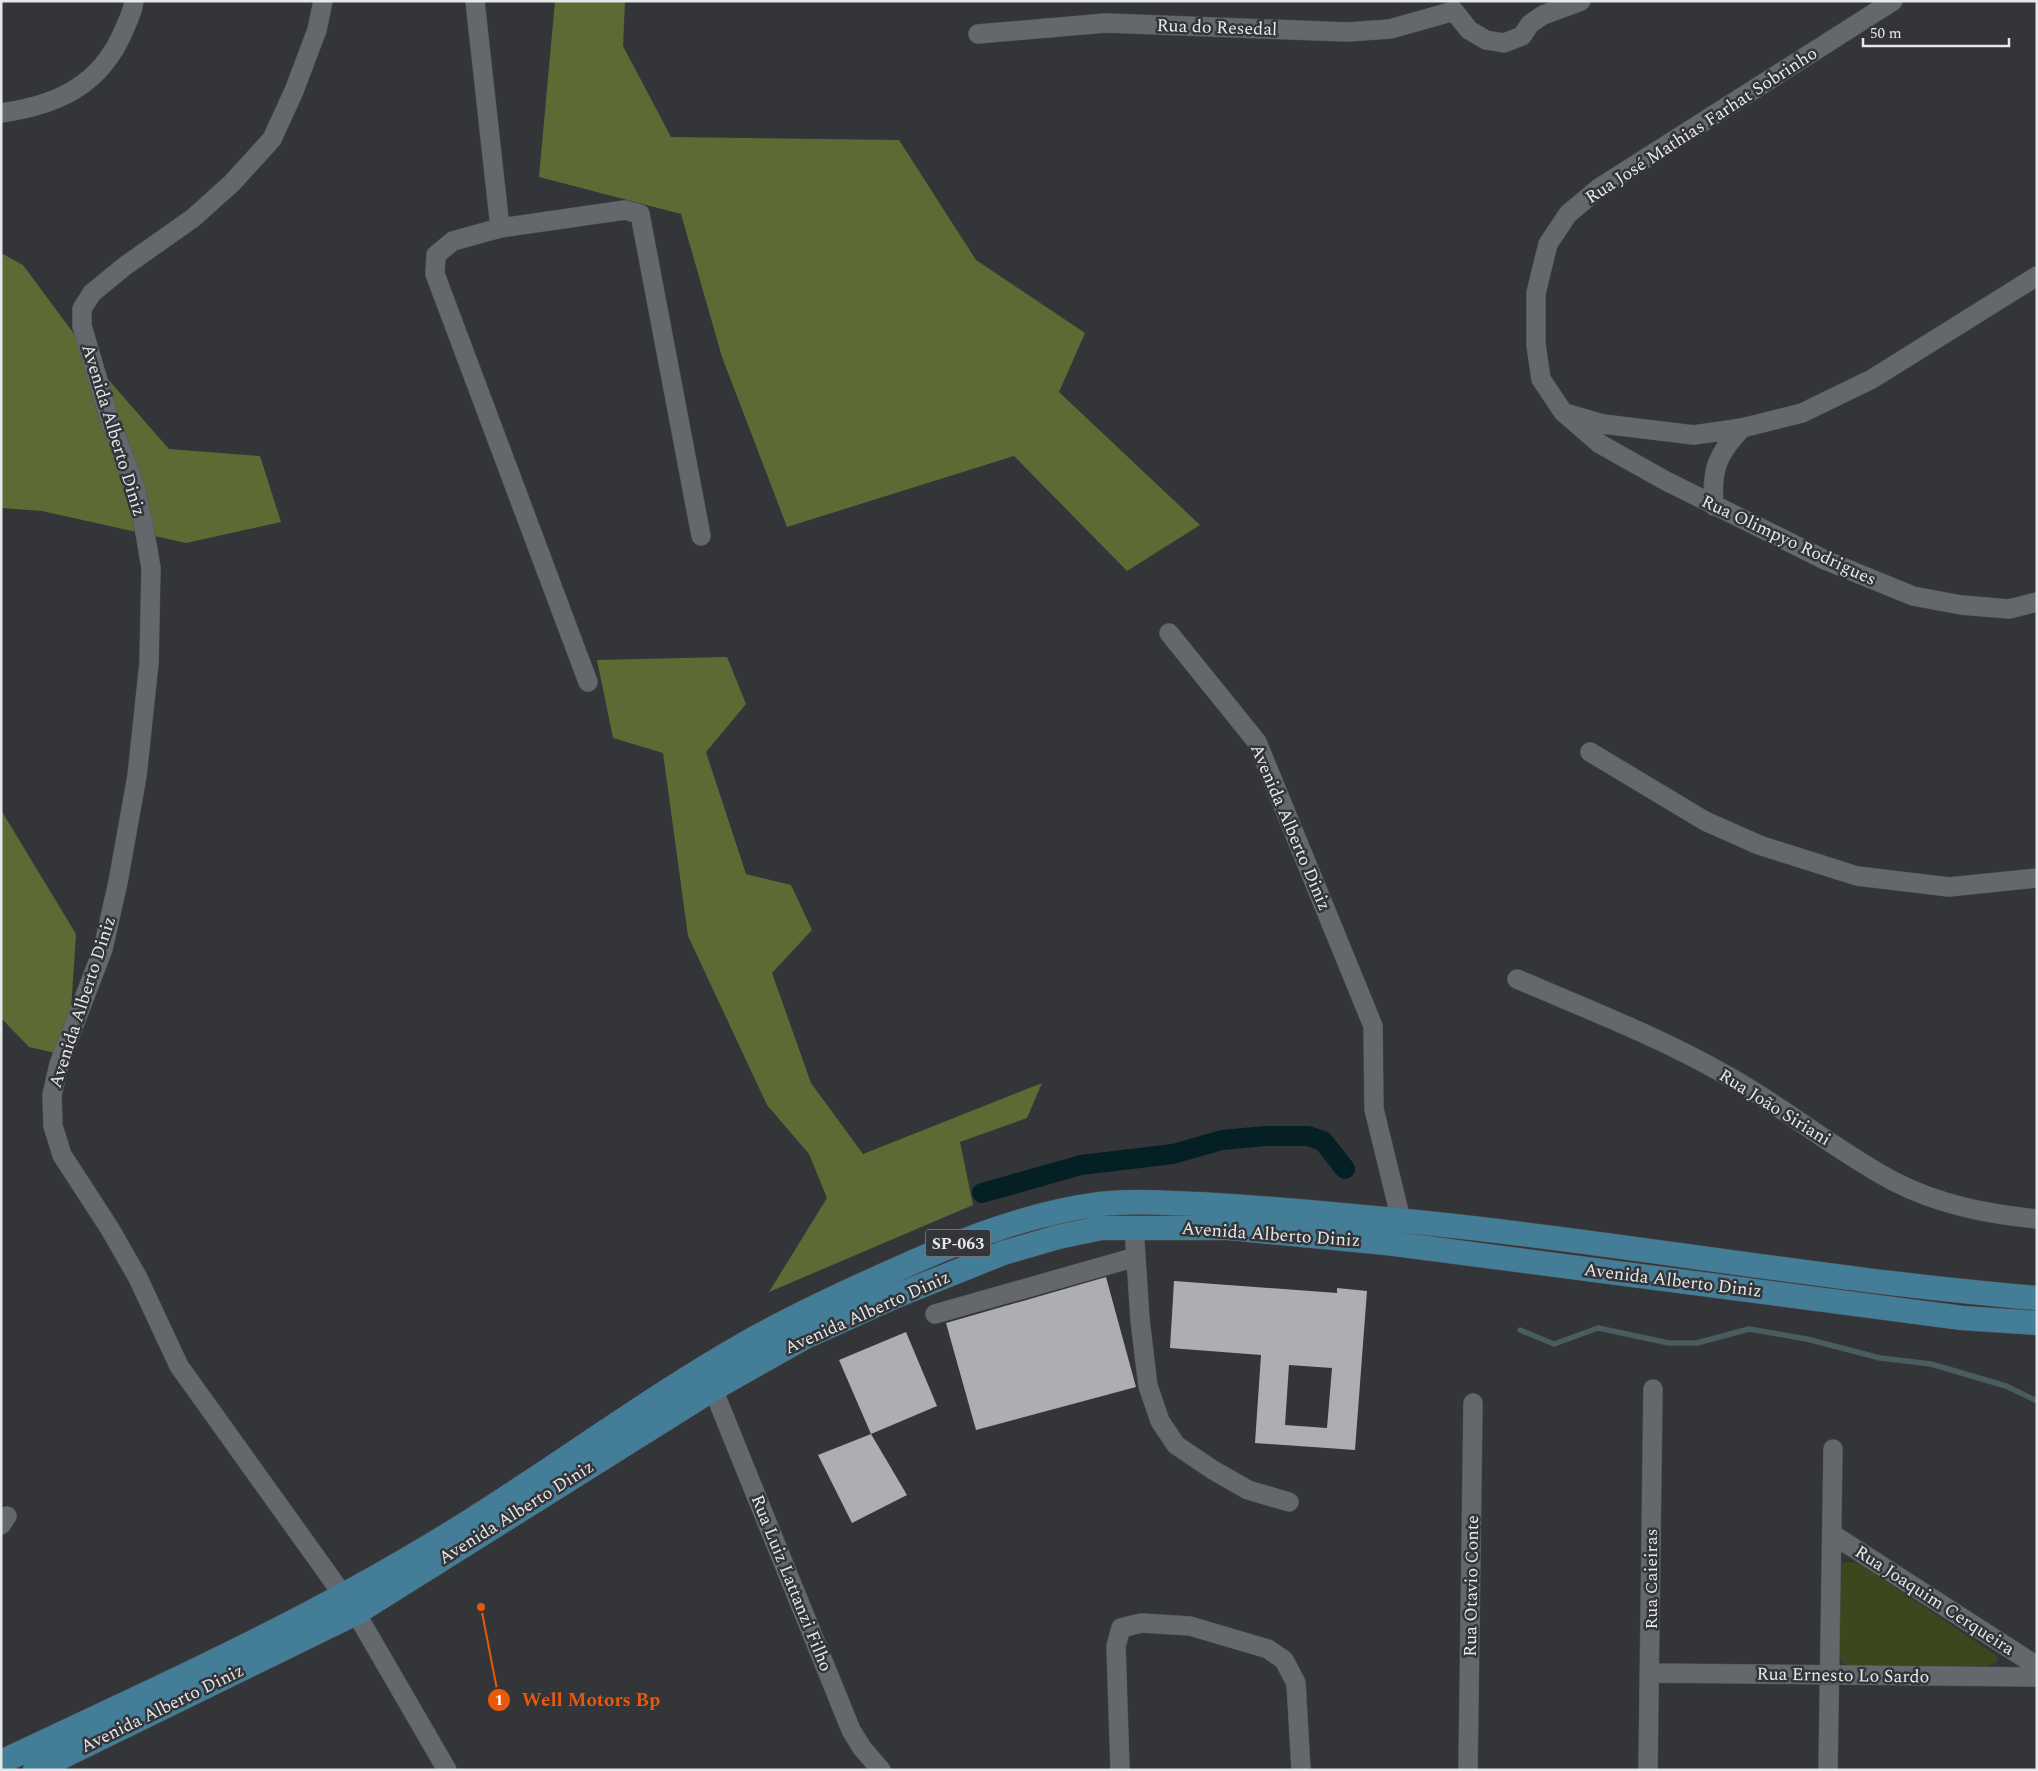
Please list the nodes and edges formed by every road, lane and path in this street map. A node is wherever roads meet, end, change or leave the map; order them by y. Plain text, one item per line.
1 (134, 1) edge
2 (323, 1) edge
3 (475, 1) edge
4 (1893, 1) edge
5 (1574, 2) edge
6 (1456, 6) edge
7 (1536, 13) edge
8 (978, 34) dead end
9 (1, 113) edge
10 (500, 228) junction
11 (2037, 276) edge
12 (1562, 412) junction
13 (1742, 428) junction
14 (1714, 506) junction
15 (701, 536) dead end
16 (2037, 602) edge
17 (1169, 633) dead end
18 (588, 682) dead end
19 (1590, 752) dead end
20 (2037, 878) edge
21 (1517, 979) dead end
22 (2037, 1219) edge
23 (1401, 1220) junction
24 (1134, 1227) junction
25 (1136, 1257) junction
26 (2037, 1298) edge
27 (935, 1314) dead end
28 (2037, 1323) edge
29 (714, 1389) junction
30 (1652, 1389) dead end
31 (1473, 1403) dead end
32 (1833, 1449) dead end
33 (1289, 1502) dead end
34 (1832, 1534) junction
35 (349, 1604) junction
36 (2037, 1666) edge
37 (1650, 1673) junction
38 (1830, 1675) junction
39 (2037, 1677) edge
40 (1, 1762) edge
41 (35, 1770) edge
42 (447, 1770) edge
43 (881, 1770) edge
44 (1120, 1770) edge
45 (1301, 1770) edge
46 (1468, 1770) edge
47 (1648, 1770) edge
48 (1828, 1770) edge

1 - 9 street
2 - 35 street, Avenida Alberto Diniz
3 - 10 street
4 - 12 street, Rua José Mathias Farhat Sobrinho
5 - 7 street
6 - 7 street
6 - 8 street, Rua do Resedal
10 - 15 street
10 - 18 street
11 - 13 street
12 - 13 street
12 - 14 street, Rua Olimpyo Rodrigues
13 - 14 street
14 - 16 street, Rua Olimpyo Rodrigues
17 - 23 street, Avenida Alberto Diniz
19 - 20 street
21 - 22 street, Rua João Siriani
23 - 26 main road, Avenida Alberto Diniz / SP-063
23 - 35 main road, Avenida Alberto Diniz / SP-063
24 - 25 street
24 - 28 main road, Avenida Alberto Diniz / SP-063
24 - 29 main road, Avenida Alberto Diniz / SP-063
25 - 27 street
25 - 33 street
29 - 35 main road, Avenida Alberto Diniz / SP-063
29 - 43 street, Rua Luiz Lattanzi Filho
30 - 37 street, Rua Caieiras
31 - 46 street, Rua Otavio Conte
32 - 34 street
34 - 36 street, Rua Joaquim Cerqueira
34 - 38 street
35 - 40 main road, Avenida Alberto Diniz / SP-063
35 - 41 main road, Avenida Alberto Diniz / SP-063
35 - 42 street
37 - 38 street, Rua Ernesto Lo Sardo
37 - 47 street, Rua Caieiras
38 - 39 street, Rua Ernesto Lo Sardo
38 - 48 street
44 - 45 street

